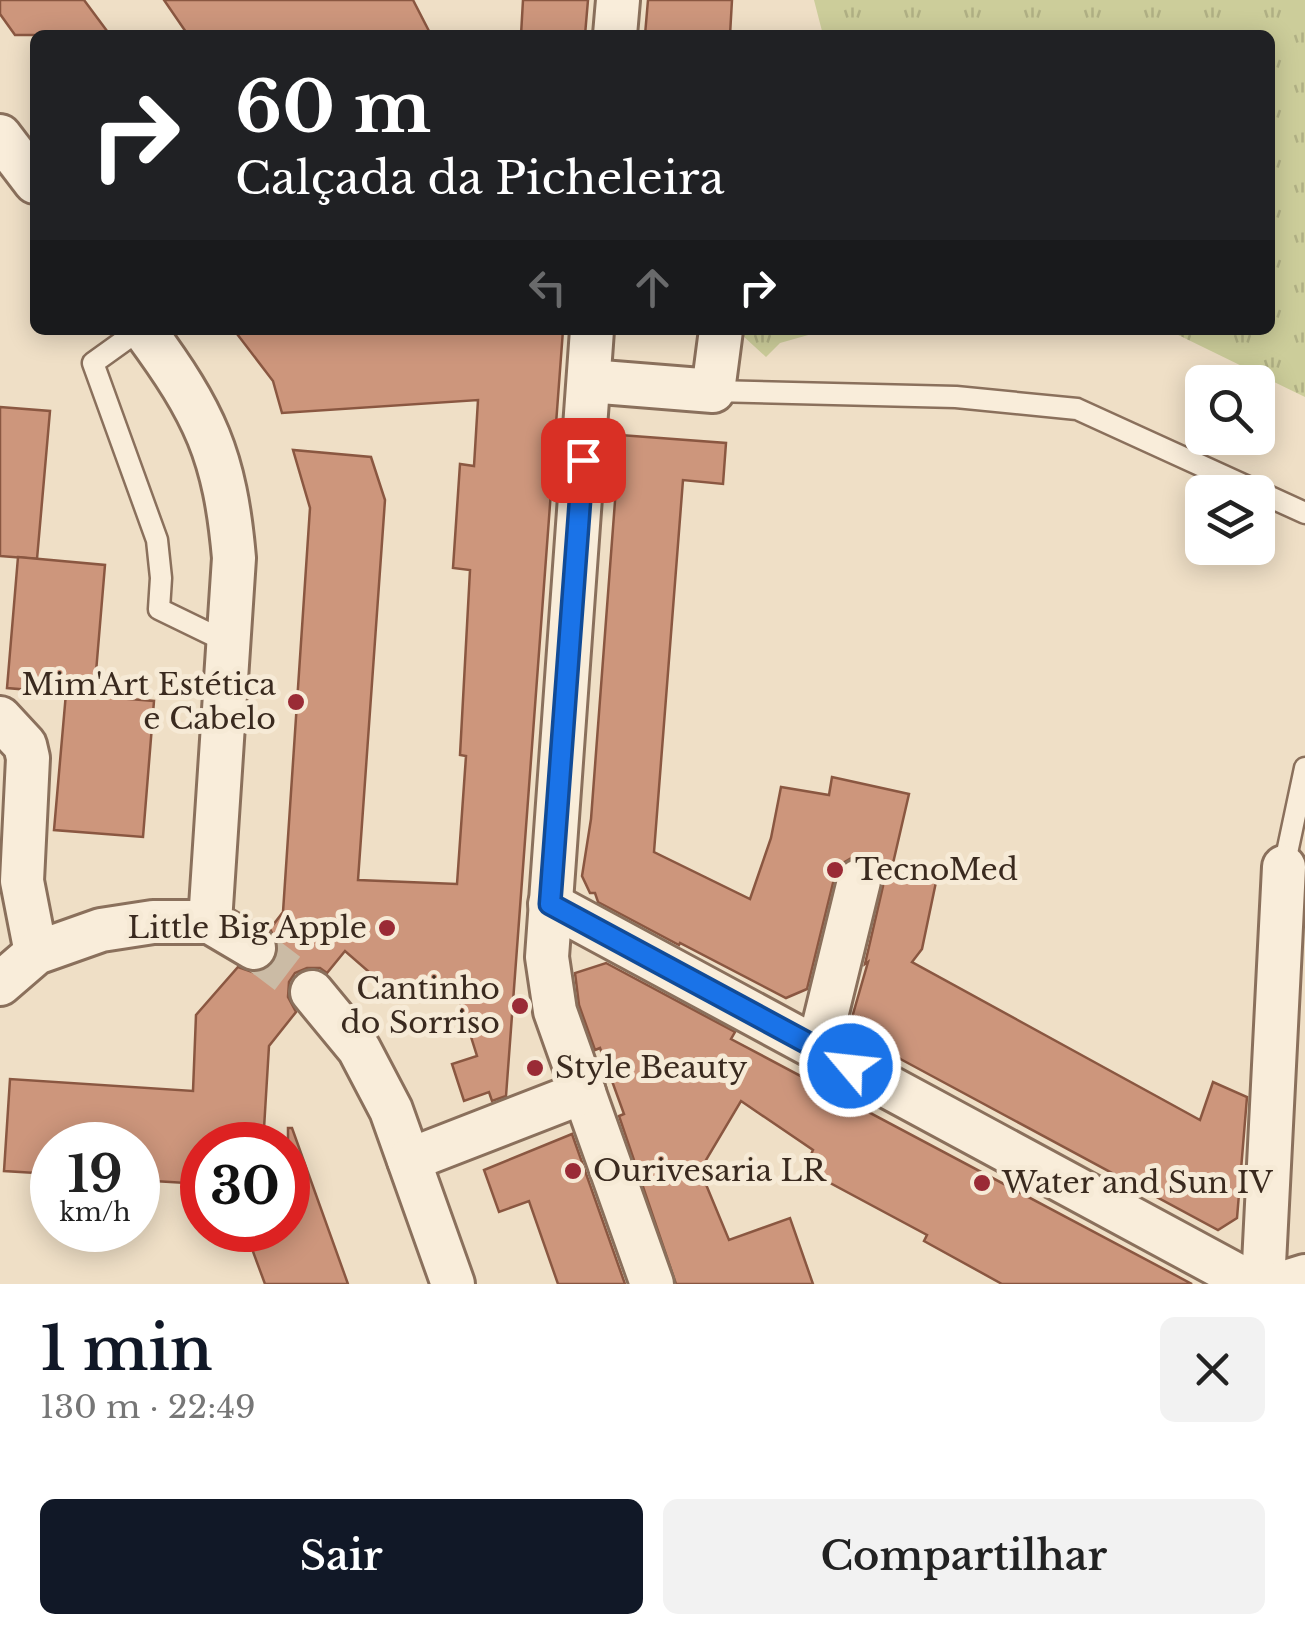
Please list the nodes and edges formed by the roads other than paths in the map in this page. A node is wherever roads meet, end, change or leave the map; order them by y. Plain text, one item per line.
1 (618, 0) edge
2 (615, 30) edge
3 (0, 136) edge
4 (30, 175) edge
5 (134, 335) edge
6 (145, 335) edge
7 (592, 335) edge
8 (720, 335) edge
9 (589, 381) junction
10 (713, 390) junction
11 (1305, 512) edge
12 (230, 643) junction
13 (0, 718) edge
14 (1305, 768) edge
15 (1284, 867) joint
16 (859, 881) dead end
17 (550, 904) junction
18 (210, 922) junction
19 (254, 948) tunnel mouth
20 (36, 954) junction
21 (0, 984) edge
22 (312, 992) tunnel mouth
23 (818, 1049) junction
24 (584, 1092) junction
25 (409, 1160) junction
26 (1305, 1276) edge
27 (453, 1284) edge
28 (652, 1284) edge
29 (1252, 1284) edge
30 (1263, 1284) edge
31 (1279, 1284) edge

1 - 2 street
3 - 4 street
5 - 12 lane
6 - 12 street
7 - 9 street
8 - 10 street
9 - 10 street
9 - 17 street
10 - 11 lane
12 - 18 street
13 - 20 street
14 - 15 lane
15 - 30 street
16 - 23 street
17 - 23 street
17 - 24 street
18 - 19 street
18 - 20 street
20 - 21 street
22 - 25 street
23 - 29 street
24 - 25 street
24 - 28 street
25 - 27 street
26 - 31 street

